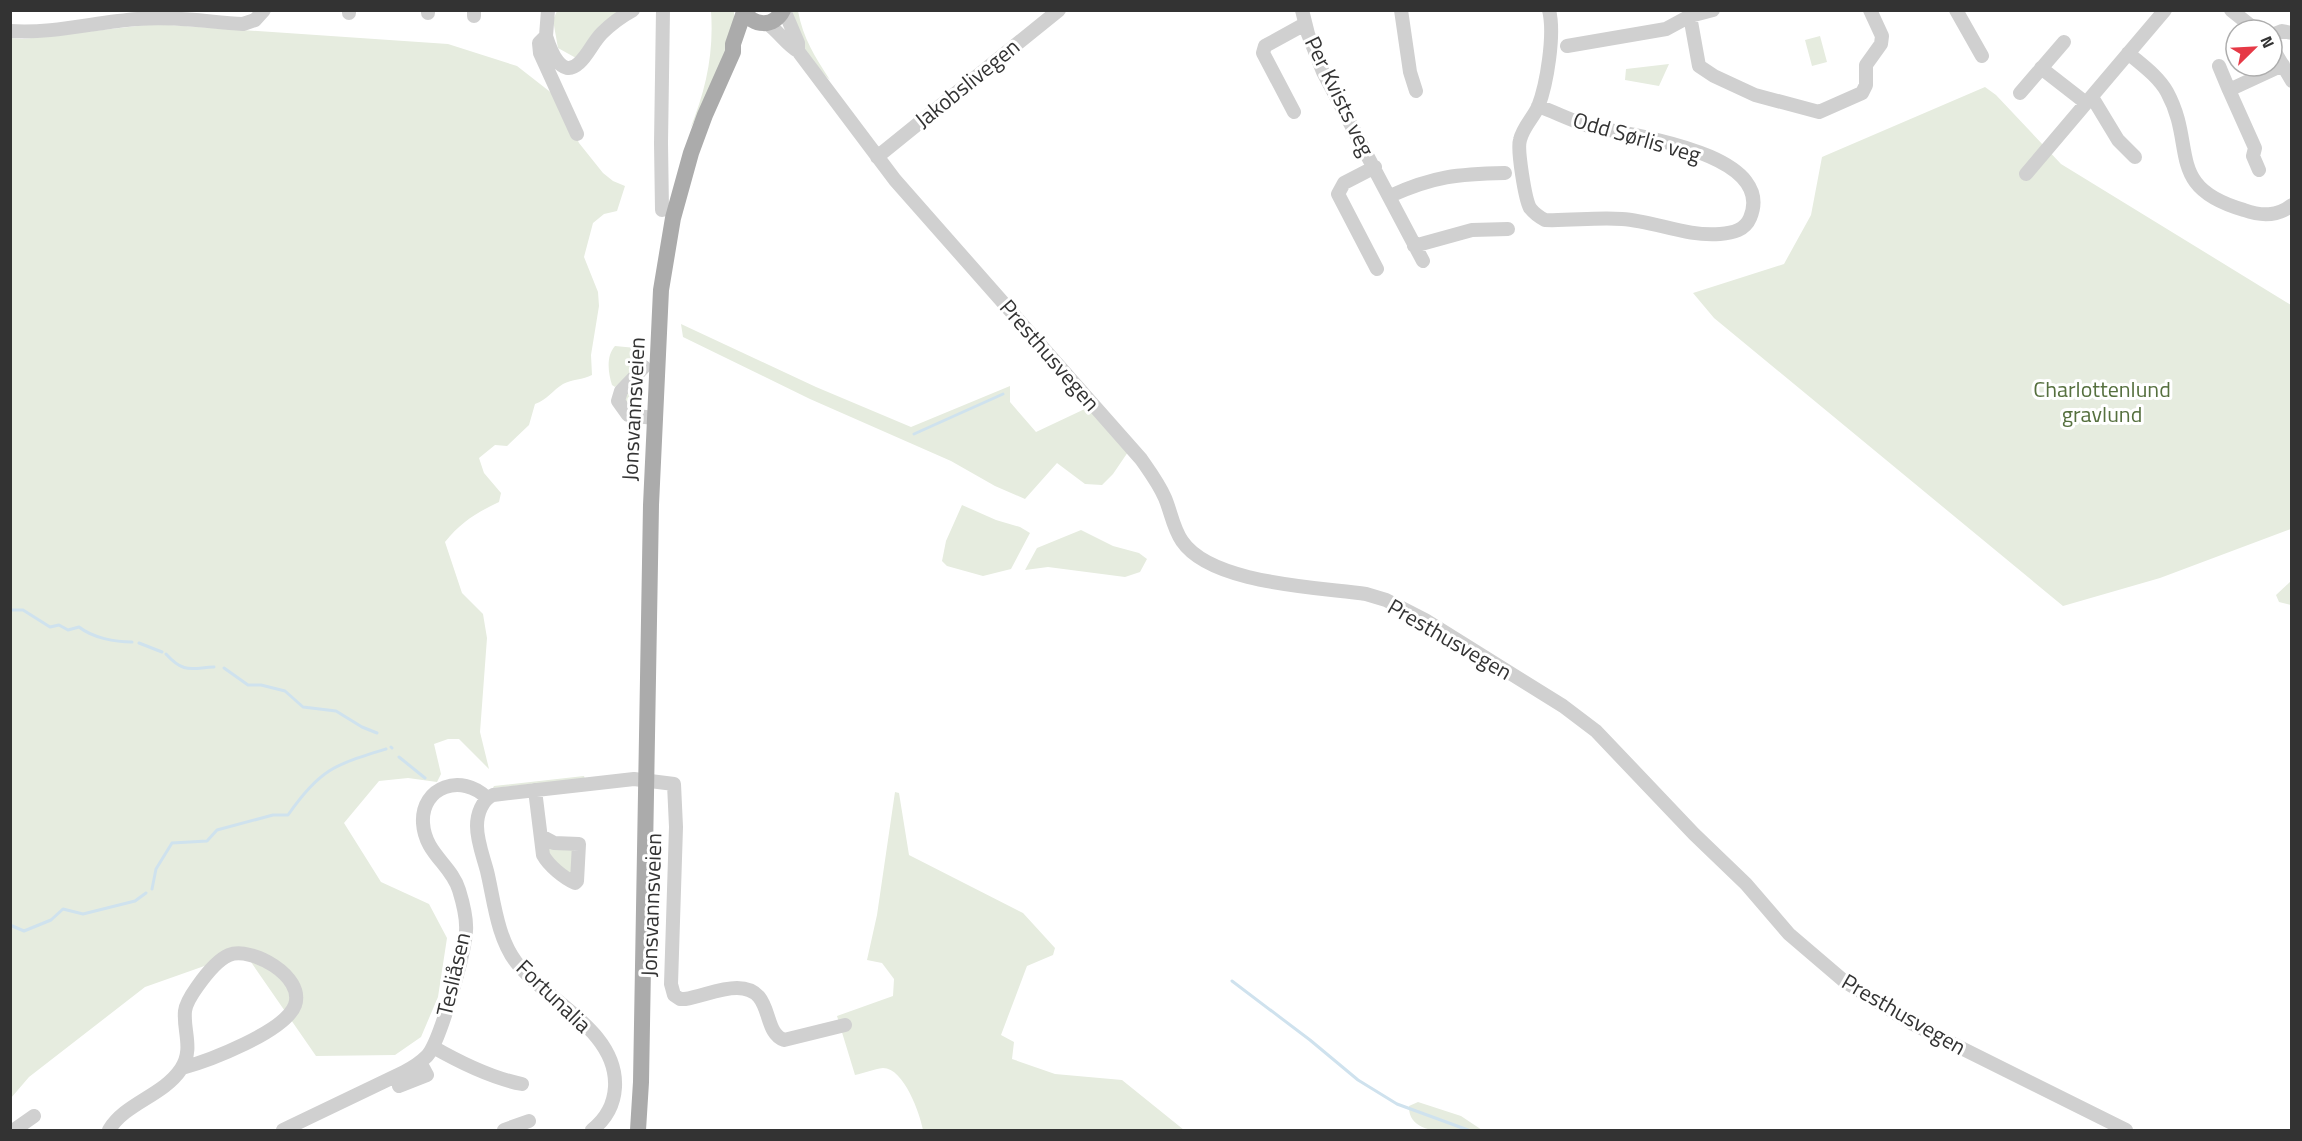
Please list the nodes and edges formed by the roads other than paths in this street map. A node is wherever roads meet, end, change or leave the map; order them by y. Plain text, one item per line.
1 (264, 10) edge
2 (548, 10) edge
3 (633, 10) edge
4 (663, 10) edge
5 (784, 10) edge
6 (1059, 10) edge
7 (1401, 10) edge
8 (1550, 10) edge
9 (1713, 10) edge
10 (1870, 10) edge
11 (1956, 10) edge
12 (2165, 10) edge
13 (743, 11) edge
14 (140, 15) edge
15 (1690, 16) junction
16 (1304, 17) edge
17 (765, 24) junction
18 (10, 31) edge
19 (546, 36) junction
20 (2064, 42) dead end
21 (1568, 46) dead end
22 (798, 51) junction
23 (733, 52) junction
24 (2128, 54) junction
25 (1982, 56) dead end
26 (2219, 66) dead end
27 (2284, 66) edge
28 (2042, 68) junction
29 (2254, 78) edge
30 (2292, 81) edge
31 (2229, 90) junction
32 (1416, 91) dead end
33 (2020, 93) dead end
34 (2089, 100) junction
35 (1538, 106) junction
36 (1294, 112) dead end
37 (577, 134) dead end
38 (877, 157) junction
39 (2135, 157) dead end
40 (1374, 167) junction
41 (2259, 170) dead end
42 (1505, 173) dead end
43 (2026, 174) dead end
44 (1390, 196) junction
45 (2292, 205) edge
46 (662, 210) dead end
47 (1508, 229) dead end
48 (1414, 246) junction
49 (1424, 261) dead end
50 (1377, 269) dead end
51 (644, 367) dead end
52 (654, 418) junction
53 (646, 780) junction
54 (535, 790) junction
55 (487, 798) junction
56 (541, 836) dead end
57 (845, 1025) dead end
58 (434, 1047) junction
59 (420, 1062) junction
60 (182, 1068) junction
61 (522, 1084) dead end
62 (399, 1086) dead end
63 (34, 1116) dead end
64 (529, 1121) dead end
65 (14, 1131) edge
66 (109, 1131) edge
67 (283, 1131) edge
68 (504, 1131) edge
69 (592, 1131) edge
70 (638, 1131) edge
71 (2126, 1131) edge

1 - 14 street
2 - 19 street
3 - 19 street
4 - 46 street
5 - 17 main road, Jonsvannsveien
5 - 22 street, Presthusvegen
6 - 38 street, Jakobslivegen
7 - 32 street
8 - 35 street, Odd Sørlis veg
9 - 15 street
10 - 15 street
11 - 25 street
12 - 24 street
13 - 17 main road
13 - 23 main road, Jonsvannsveien
14 - 18 street
15 - 21 street
16 - 36 street, Per Kvists veg
16 - 40 street, Per Kvists veg
17 - 22 street, Presthusvegen
17 - 23 main road, Jonsvannsveien
19 - 37 street
20 - 28 street
22 - 38 street, Presthusvegen
23 - 52 main road, Jonsvannsveien
24 - 34 street
24 - 45 street
26 - 31 street
27 - 30 street
28 - 33 street
28 - 34 street
29 - 31 street
31 - 41 street
34 - 39 street
34 - 43 street
35 - 35 street, Odd Sørlis veg
38 - 71 street, Presthusvegen
40 - 44 street, Per Kvists veg
40 - 50 street, Per Kvists veg
42 - 44 street
44 - 48 street, Per Kvists veg
47 - 48 street
48 - 49 street, Per Kvists veg
51 - 52 street
52 - 53 main road, Jonsvannsveien
53 - 54 street
53 - 57 street, Jonsvannsveien
53 - 70 main road, Jonsvannsveien
54 - 55 street
54 - 56 street
55 - 58 street, Tesliåsen
55 - 69 street, Fortunalia
58 - 59 street, Tesliåsen
58 - 61 street, Tesliåsen
59 - 62 street, Tesliåsen
59 - 67 street, Tesliåsen
60 - 60 street
60 - 66 street
63 - 65 street
64 - 68 street

